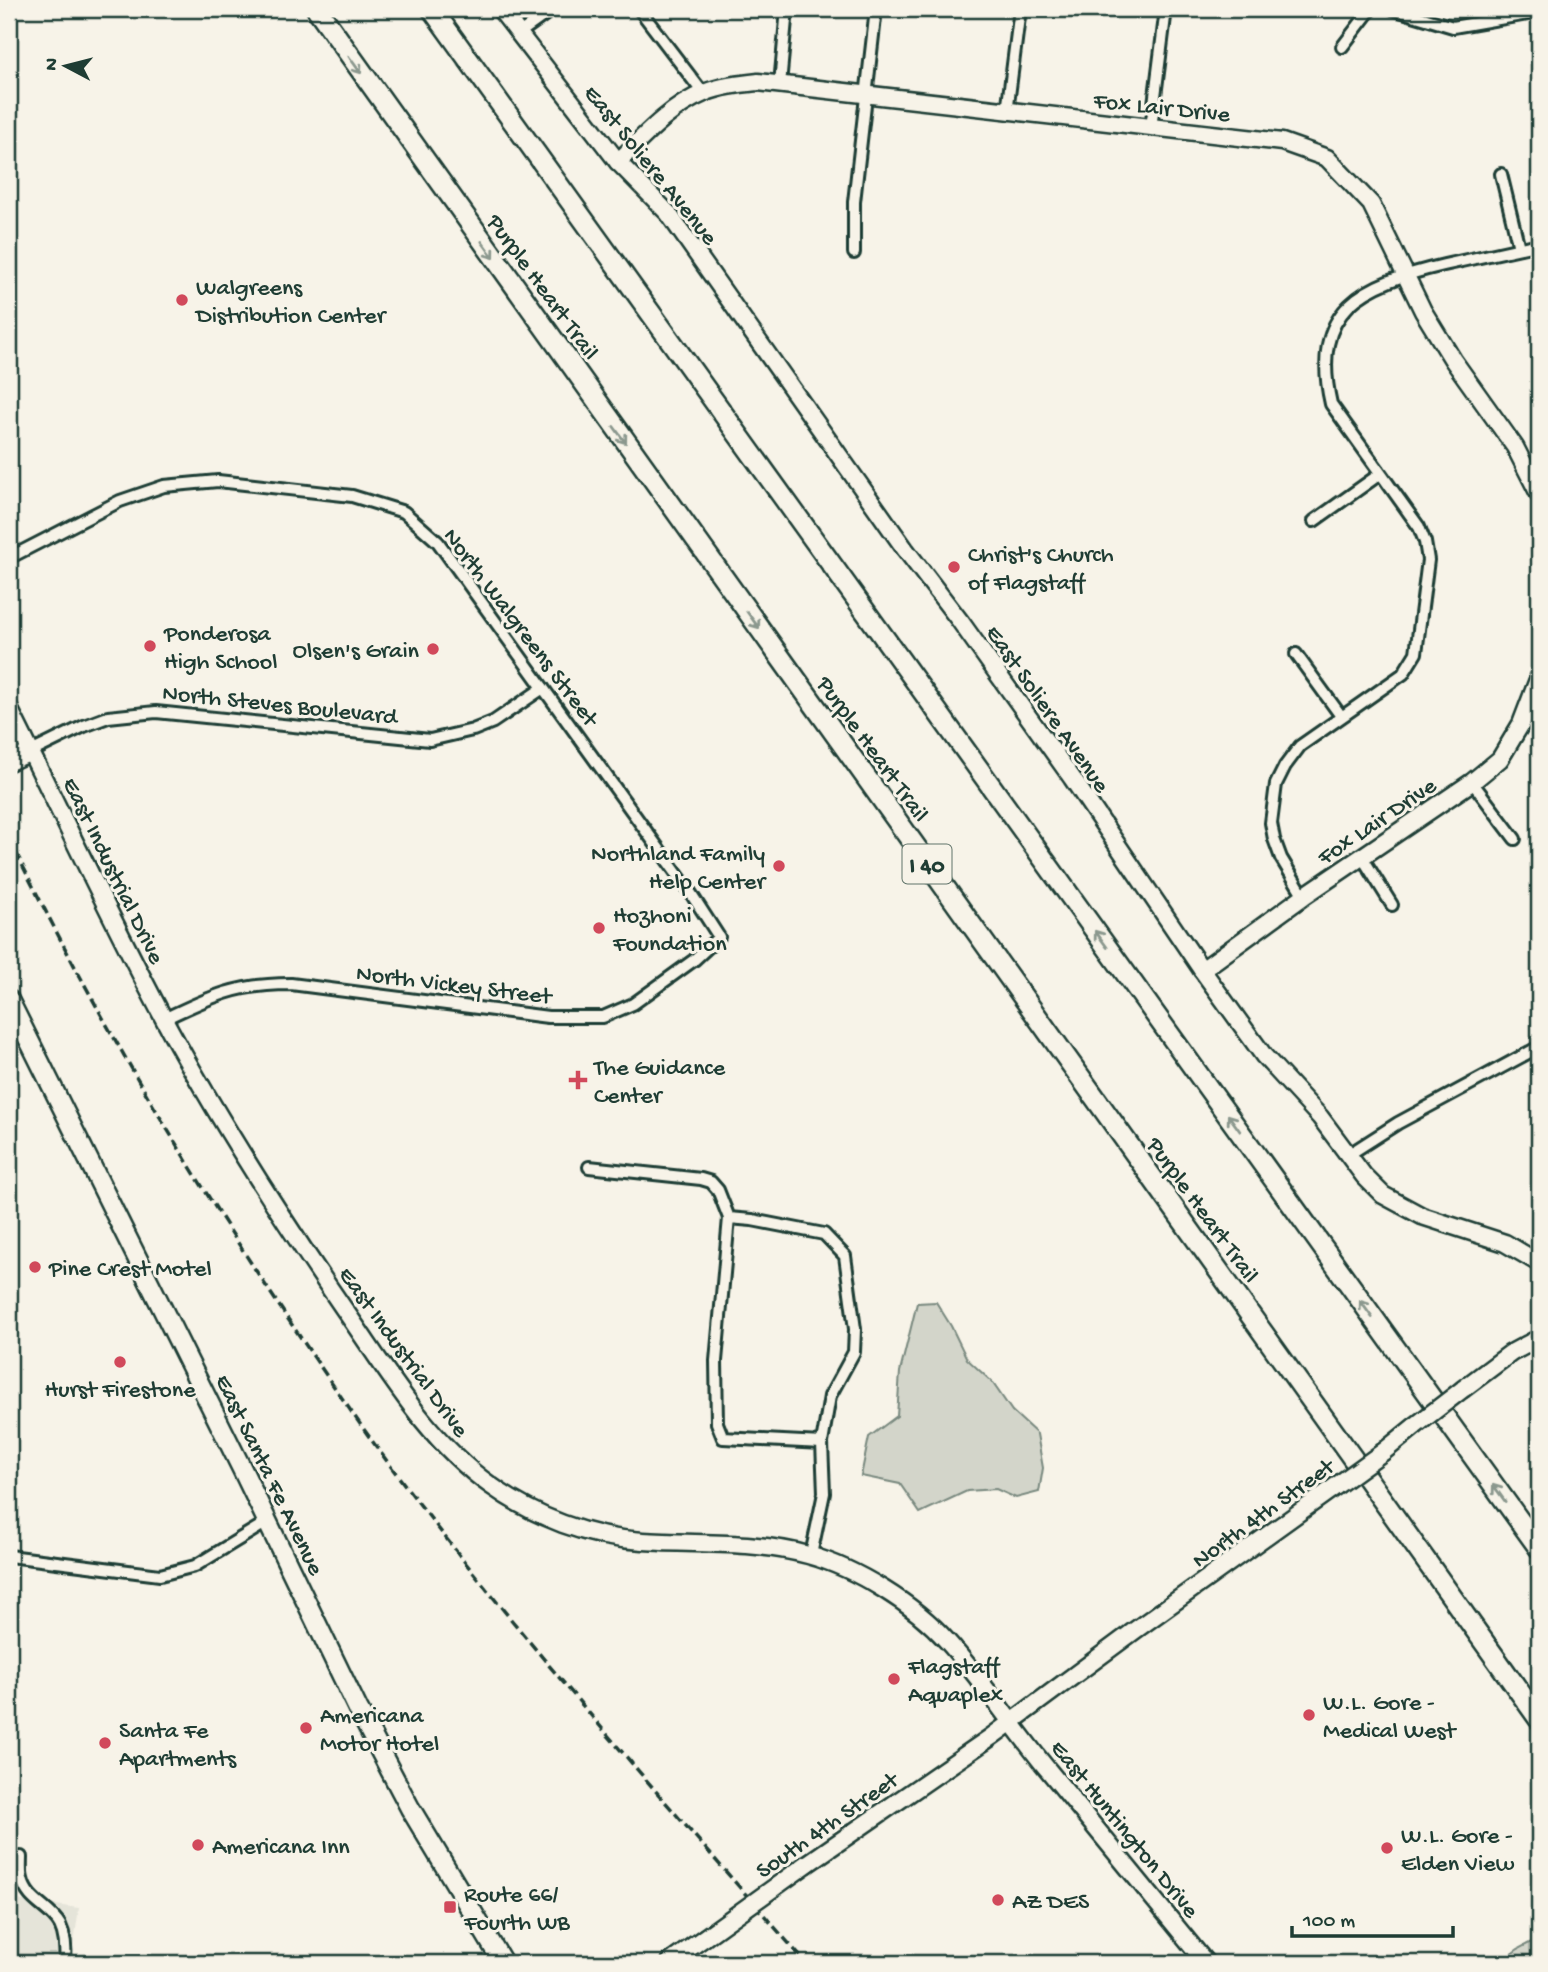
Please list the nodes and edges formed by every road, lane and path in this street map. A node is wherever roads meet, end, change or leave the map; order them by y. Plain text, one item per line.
1 (317, 9) edge
2 (432, 9) edge
3 (500, 9) edge
4 (553, 9) edge
5 (639, 9) edge
6 (787, 9) edge
7 (876, 9) edge
8 (1020, 9) edge
9 (1166, 9) edge
10 (1371, 9) edge
11 (1393, 9) edge
12 (1539, 12) edge
13 (517, 34) junction
14 (1342, 47) dead end
15 (780, 84) junction
16 (703, 93) junction
17 (867, 93) junction
18 (1007, 112) junction
19 (1151, 128) junction
20 (618, 162) junction
21 (1501, 174) dead end
22 (1539, 244) edge
23 (1519, 248) junction
24 (854, 253) dead end
25 (1405, 274) junction
26 (1380, 474) junction
27 (1539, 494) edge
28 (1314, 521) dead end
29 (9, 558) edge
30 (1296, 654) dead end
31 (1538, 686) edge
32 (543, 688) junction
33 (9, 708) edge
34 (1341, 716) junction
35 (31, 752) junction
36 (9, 762) edge
37 (1472, 782) junction
38 (1515, 839) dead end
39 (1362, 857) junction
40 (1304, 896) junction
41 (1392, 905) dead end
42 (719, 936) joint
43 (1202, 970) junction
44 (9, 1000) edge
45 (164, 1019) junction
46 (1539, 1047) edge
47 (1348, 1155) junction
48 (589, 1167) dead end
49 (729, 1218) junction
50 (1539, 1263) edge
51 (1539, 1338) edge
52 (822, 1443) junction
53 (267, 1522) junction
54 (1539, 1548) edge
55 (811, 1555) junction
56 (9, 1556) edge
57 (1539, 1719) edge
58 (1010, 1722) junction
59 (21, 1857) dead end
60 (65, 1963) edge
61 (503, 1963) edge
62 (669, 1963) edge
63 (1206, 1963) edge

1 -> 57 highway, Purple Heart Trail / I 40
54 -> 2 highway
3 - 13 street, East Soliere Avenue
4 - 13 street
5 - 16 street
6 - 15 street
7 - 17 street
8 - 18 street
9 - 19 street
10 - 14 street
11 - 12 street
13 - 20 street, East Soliere Avenue
15 - 16 street, Fox Lair Drive
15 - 17 street, Fox Lair Drive
16 - 20 street, Fox Lair Drive
17 - 18 street, Fox Lair Drive
17 - 24 street
18 - 19 street, Fox Lair Drive
19 - 25 street, Fox Lair Drive
20 - 43 street, East Soliere Avenue
21 - 23 street
22 - 23 street
23 - 25 street
25 - 26 street
25 - 27 street, Fox Lair Drive
26 - 28 street
26 - 34 street
29 - 32 street, North Walgreens Street
30 - 34 street
31 - 37 street, Fox Lair Drive
32 - 35 street, North Steves Boulevard
32 - 42 street, North Walgreens Street
33 - 35 street, East Industrial Drive
34 - 40 street
35 - 36 street, North Steves Boulevard
35 - 45 street, East Industrial Drive
37 - 38 street
37 - 39 street, Fox Lair Drive
39 - 40 street, Fox Lair Drive
39 - 41 street
40 - 43 street, Fox Lair Drive
42 - 45 street, North Vickey Street
43 - 47 street, East Soliere Avenue
44 - 53 main road, East Santa Fe Avenue
45 - 55 street, East Industrial Drive
46 - 47 street
47 - 50 street, East Soliere Avenue
48 - 49 street
49 - 52 street
49 - 52 street
51 - 58 street, North 4th Street, bridge
52 - 55 street
53 - 56 street
53 - 61 main road, East Santa Fe Avenue
55 - 58 street, East Industrial Drive
58 - 62 street, South 4th Street, bridge
58 - 63 street, East Huntington Drive
59 - 60 street

